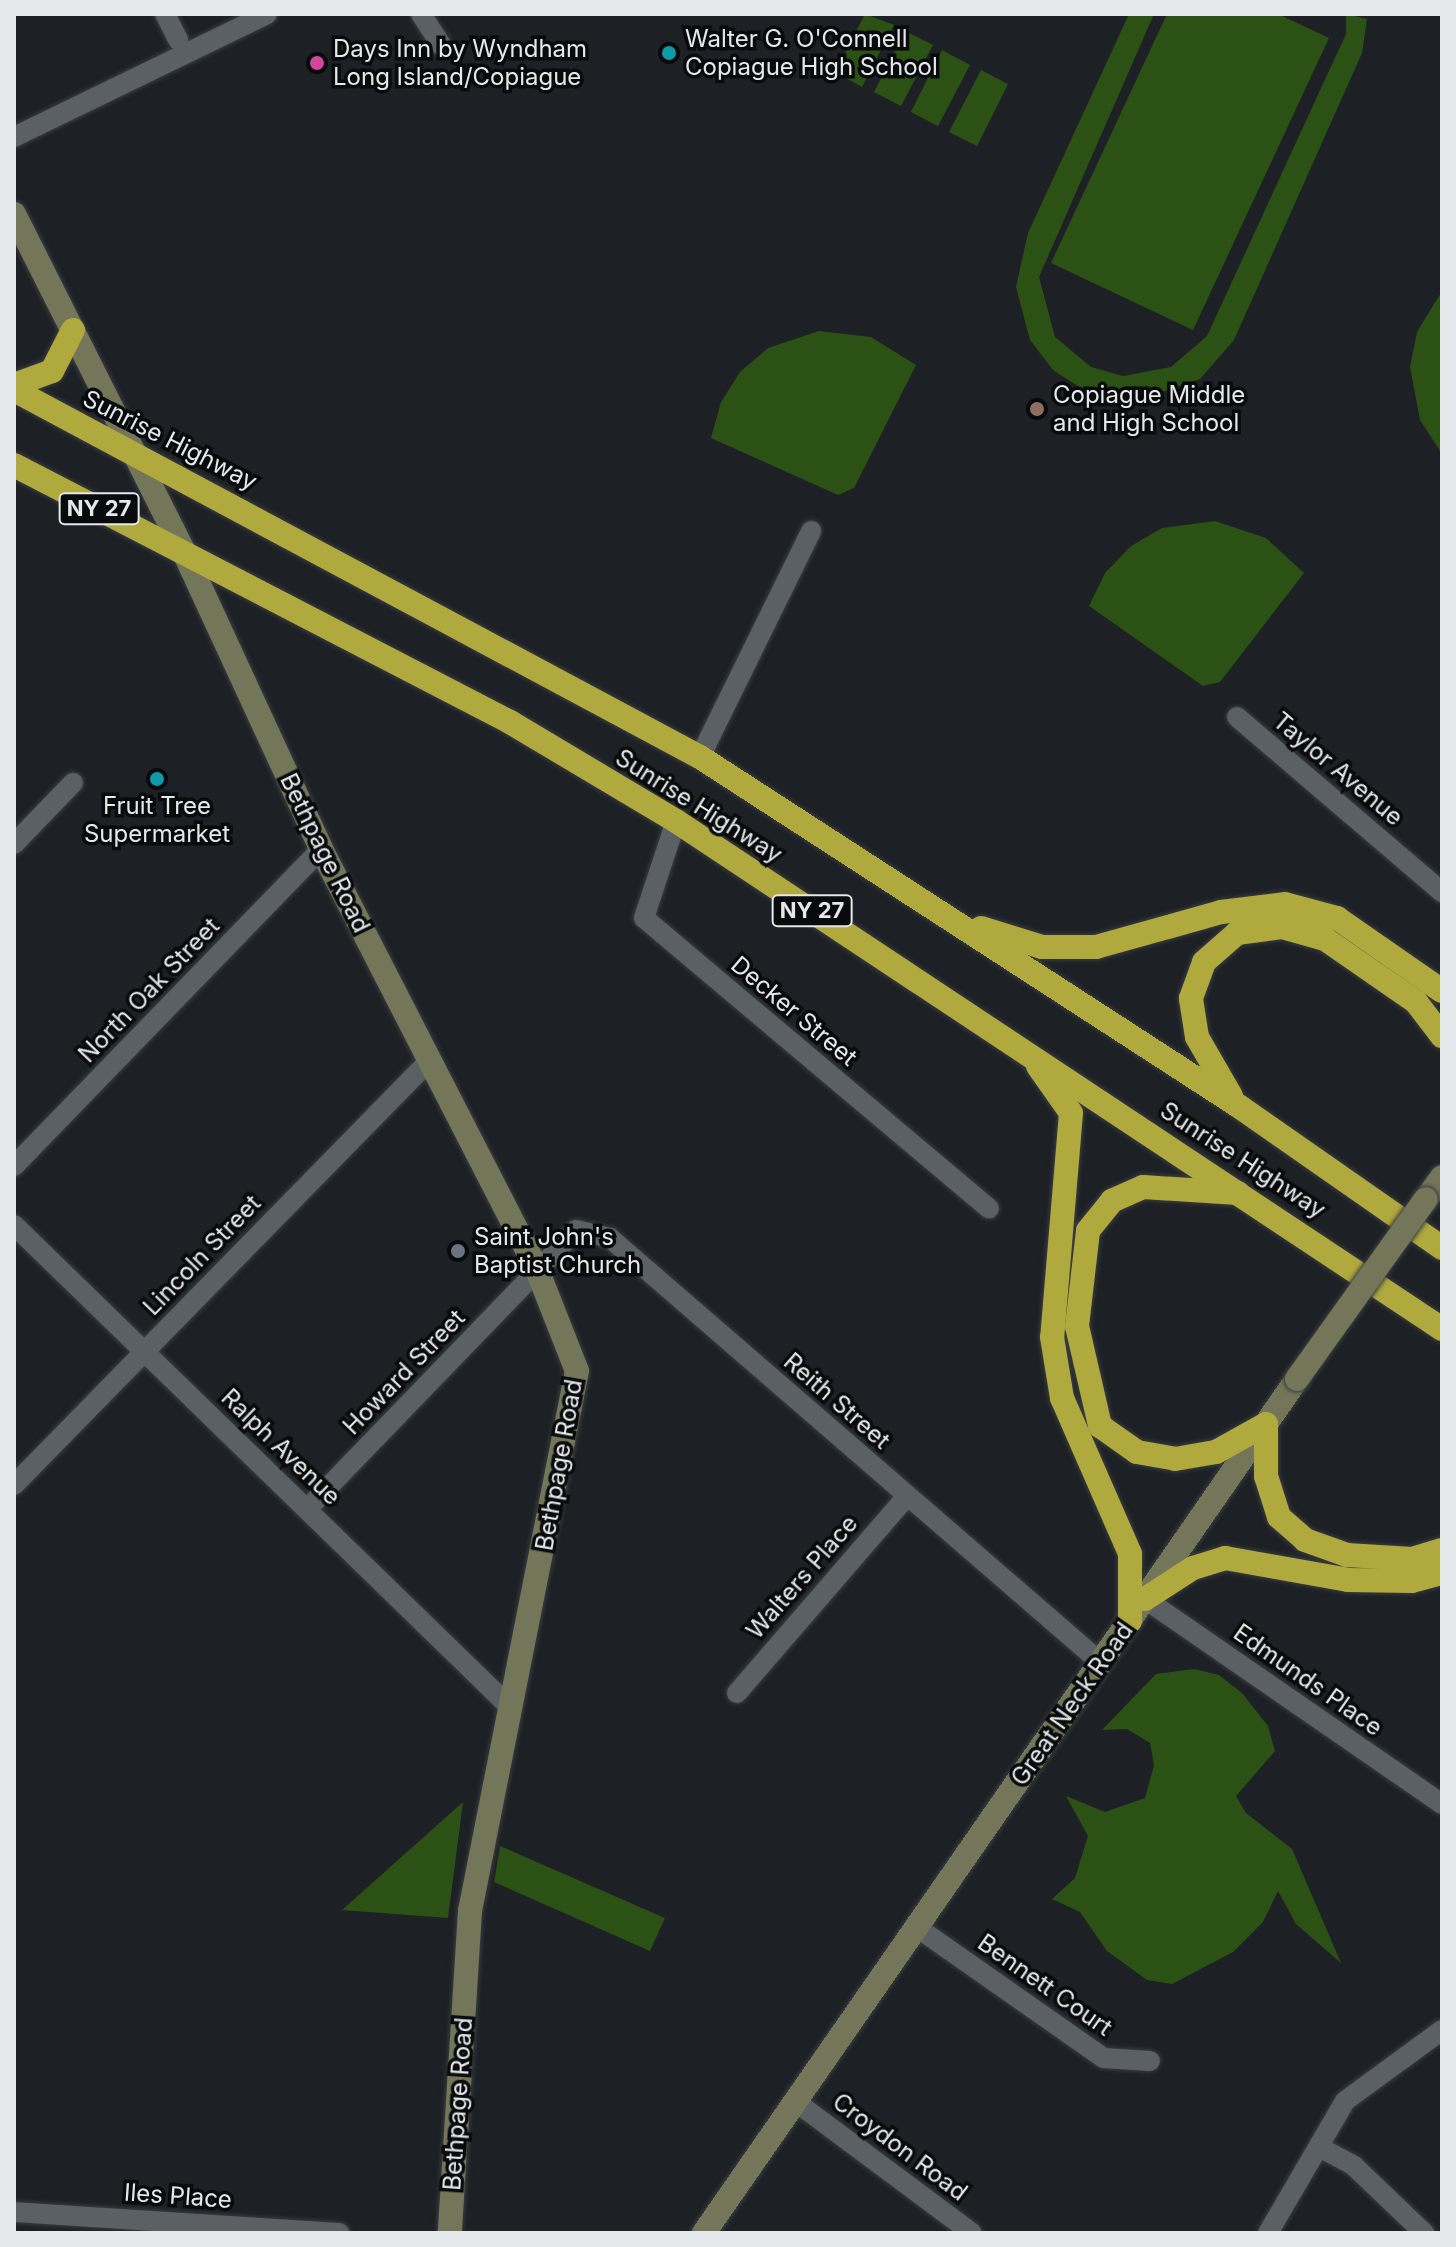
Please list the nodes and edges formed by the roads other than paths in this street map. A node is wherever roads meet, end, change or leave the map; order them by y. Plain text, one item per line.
1 (165, 14) edge
2 (267, 14) edge
3 (421, 14) edge
4 (178, 40) dead end
5 (442, 46) dead end
6 (14, 137) edge
7 (14, 214) edge
8 (73, 330) junction
9 (14, 388) edge
10 (136, 454) junction
11 (14, 465) edge
12 (811, 531) dead end
13 (184, 552) junction
14 (1237, 717) dead end
15 (700, 757) junction
16 (73, 783) dead end
17 (676, 821) junction
18 (14, 844) edge
19 (321, 849) junction
20 (1442, 892) edge
21 (954, 920) junction
22 (1442, 991) edge
23 (1442, 1036) edge
24 (1019, 1048) junction
25 (428, 1062) junction
26 (1240, 1107) junction
27 (14, 1166) edge
28 (1442, 1177) edge
29 (1248, 1194) junction
30 (989, 1209) dead end
31 (14, 1225) edge
32 (1442, 1248) edge
33 (538, 1272) junction
34 (1442, 1329) edge
35 (144, 1352) junction
36 (1266, 1424) junction
37 (14, 1485) edge
38 (907, 1496) junction
39 (308, 1508) junction
40 (1442, 1550) edge
41 (1442, 1573) edge
42 (1145, 1599) junction
43 (1130, 1621) junction
44 (1100, 1662) junction
45 (737, 1693) dead end
46 (511, 1708) junction
47 (1442, 1804) edge
48 (918, 1928) junction
49 (1442, 2030) edge
50 (1150, 2061) dead end
51 (796, 2102) junction
52 (1319, 2147) junction
53 (14, 2212) edge
54 (1442, 2227) edge
55 (339, 2233) edge
56 (450, 2233) edge
57 (704, 2233) edge
58 (972, 2233) edge
59 (1268, 2233) edge
60 (1424, 2233) edge
61 (1431, 2233) edge

1 - 4 street
2 - 6 street
3 - 5 street
7 - 8 street, Bethpage Road
8 - 9 highway
8 - 10 street, Bethpage Road
9 - 10 highway, Sunrise Highway / NY 27
10 - 13 street, Bethpage Road
10 - 15 highway, Sunrise Highway / NY 27
11 - 13 highway, Sunrise Highway / NY 27
12 - 15 street
13 - 17 highway, Sunrise Highway / NY 27
13 - 19 street, Bethpage Road
14 - 20 street, Taylor Avenue
15 - 21 highway, Sunrise Highway / NY 27
16 - 18 street
17 - 24 highway, Sunrise Highway / NY 27
17 - 30 street, Decker Street
19 - 25 street, Bethpage Road
19 - 27 street, North Oak Street
21 - 22 highway
21 - 26 highway, Sunrise Highway / NY 27
23 - 26 highway
24 - 29 highway, Sunrise Highway / NY 27
24 - 43 highway
25 - 33 street, Bethpage Road
25 - 35 street, Lincoln Street
26 - 32 highway, Sunrise Highway / NY 27
28 - 36 street, Great Neck Road, bridge
29 - 34 highway, Sunrise Highway / NY 27
29 - 36 highway
31 - 35 street, Ralph Avenue
33 - 38 street, Reith Street
33 - 39 street, Howard Street
33 - 46 street, Bethpage Road
35 - 37 street, Lincoln Street
35 - 39 street, Ralph Avenue
36 - 40 highway
36 - 42 street, Great Neck Road
38 - 44 street, Reith Street
38 - 45 street, Walters Place
39 - 46 street, Ralph Avenue
41 - 42 highway
42 - 43 street, Great Neck Road
42 - 47 street, Edmunds Place
43 - 44 street, Great Neck Road
44 - 48 street, Great Neck Road
46 - 56 street, Bethpage Road
48 - 50 street, Bennett Court
48 - 51 street, Great Neck Road
49 - 52 street
51 - 57 street, Great Neck Road
51 - 58 street, Croydon Road
52 - 59 street
52 - 60 street
53 - 55 street, Iles Place
54 - 61 street

